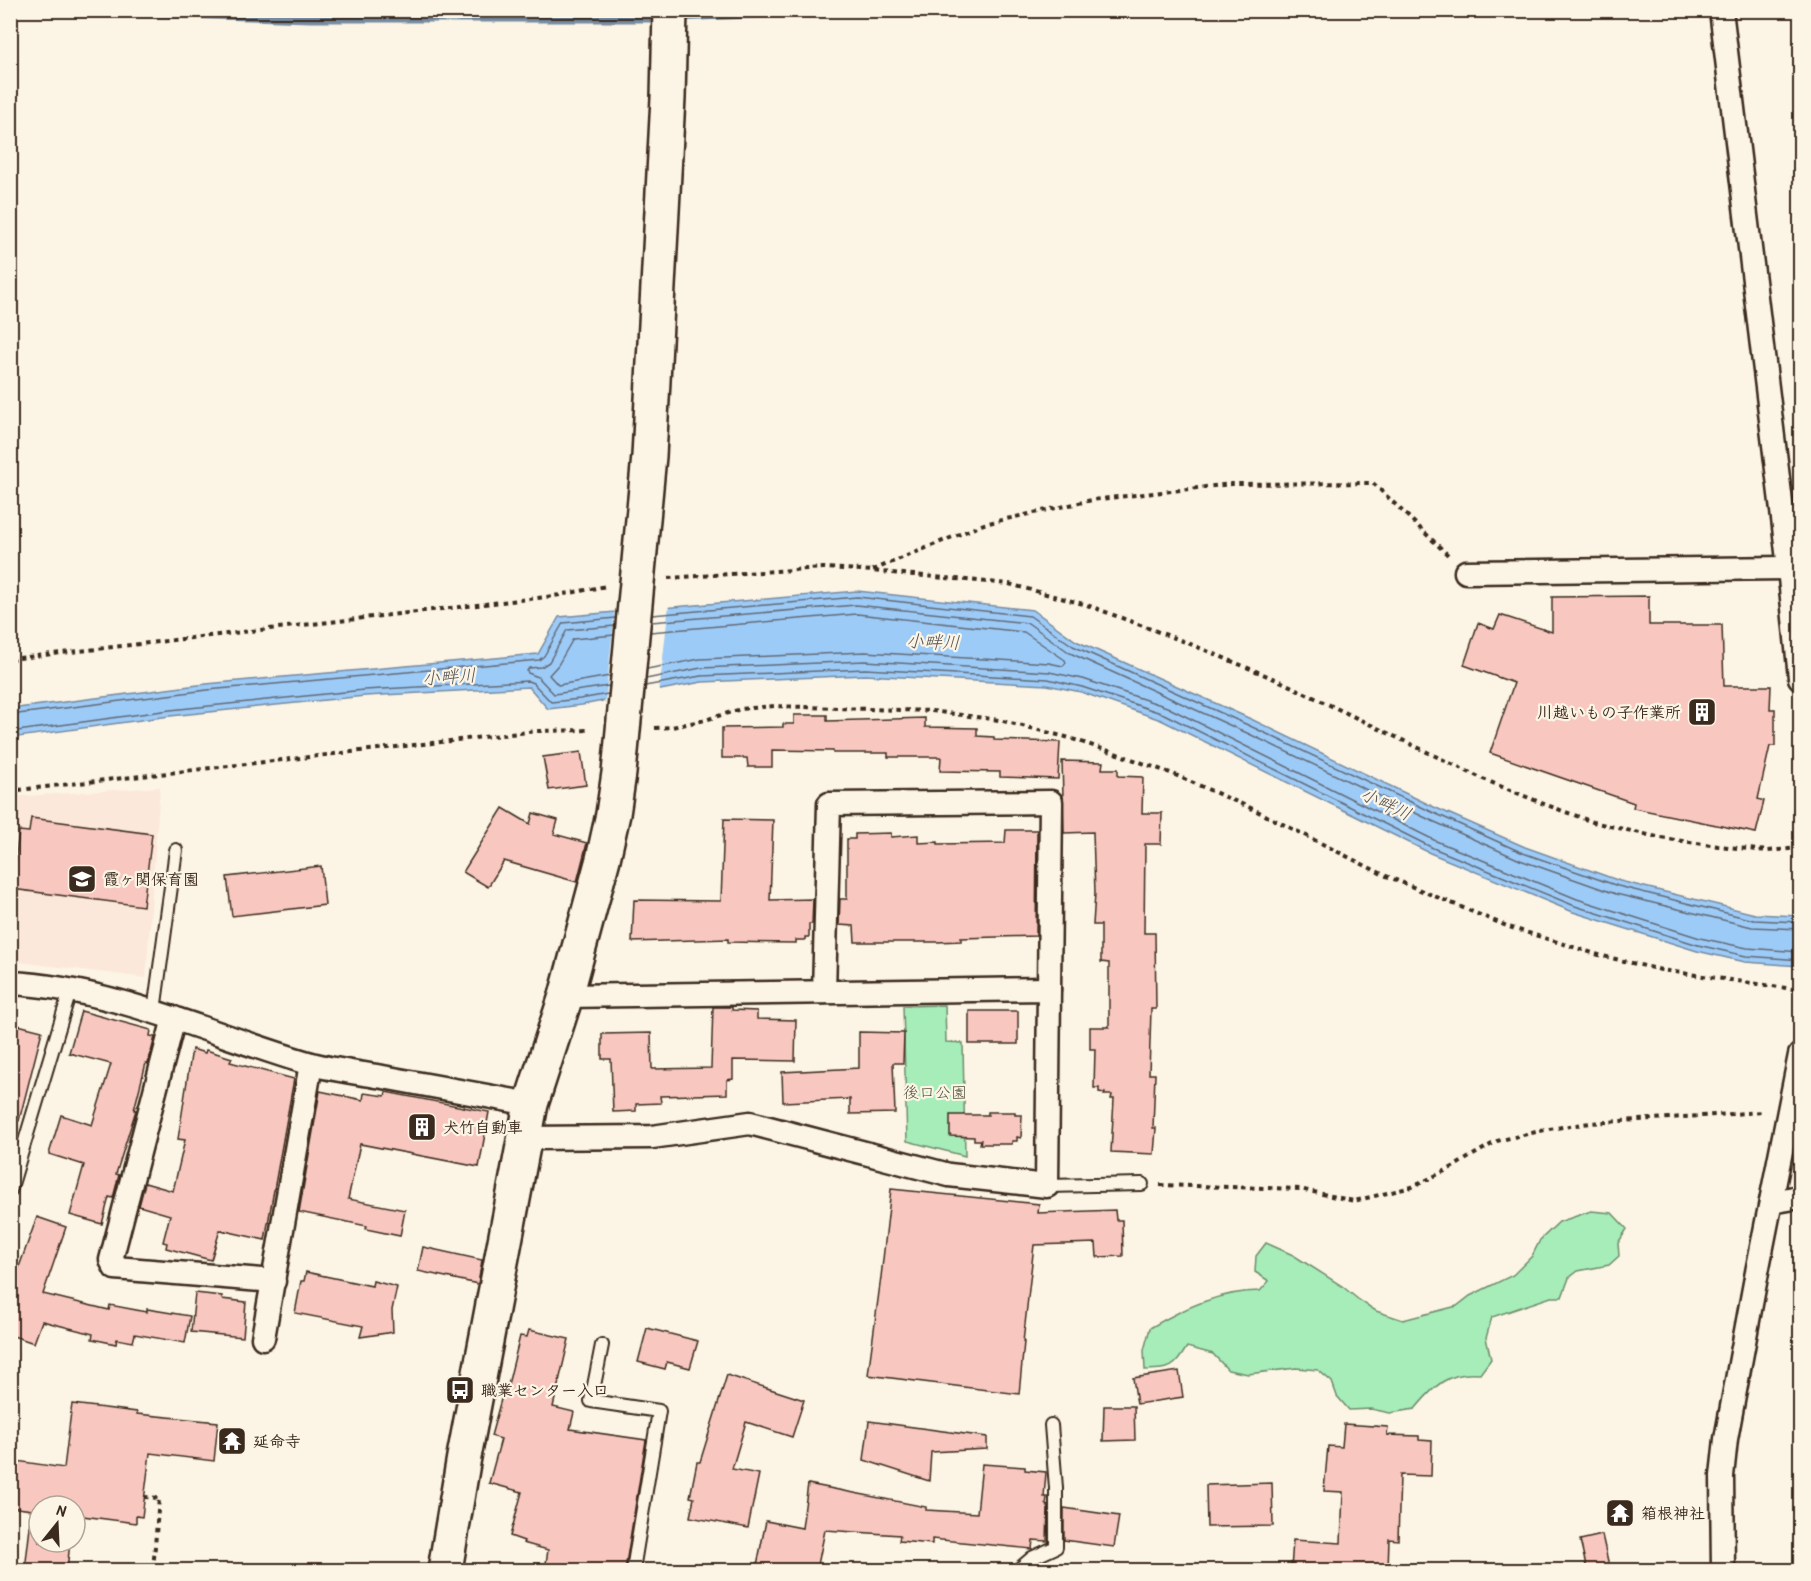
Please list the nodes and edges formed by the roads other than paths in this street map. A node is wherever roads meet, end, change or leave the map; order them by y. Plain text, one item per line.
1 (670, 10) edge
2 (1721, 10) edge
3 (1789, 568) junction
4 (1466, 572) road end
5 (1800, 678) edge
6 (176, 850) dead end
7 (10, 983) edge
8 (1049, 989) junction
9 (70, 991) junction
10 (824, 992) junction
11 (566, 996) junction
12 (164, 1014) junction
13 (1800, 1055) edge
14 (311, 1064) junction
15 (531, 1104) junction
16 (524, 1138) junction
17 (1142, 1184) road end
18 (1047, 1186) junction
19 (10, 1191) edge
20 (1800, 1197) edge
21 (1771, 1202) junction
22 (274, 1281) junction
23 (263, 1338) dead end
24 (602, 1345) dead end
25 (1050, 1425) dead end
26 (444, 1570) edge
27 (633, 1570) edge
28 (1018, 1570) edge
29 (1723, 1570) edge

1 - 11 street
2 - 3 street
3 - 4 street
3 - 5 street
6 - 12 lane
7 - 9 street
8 - 10 street
8 - 10 street
8 - 18 street
9 - 12 street
9 - 19 lane
10 - 11 street
11 - 15 street
12 - 14 street
12 - 22 street
13 - 21 street
14 - 15 street
14 - 22 street
15 - 16 street
16 - 18 street
16 - 26 street
17 - 18 lane
20 - 21 street
21 - 29 street
22 - 23 street
24 - 27 lane
25 - 28 lane

